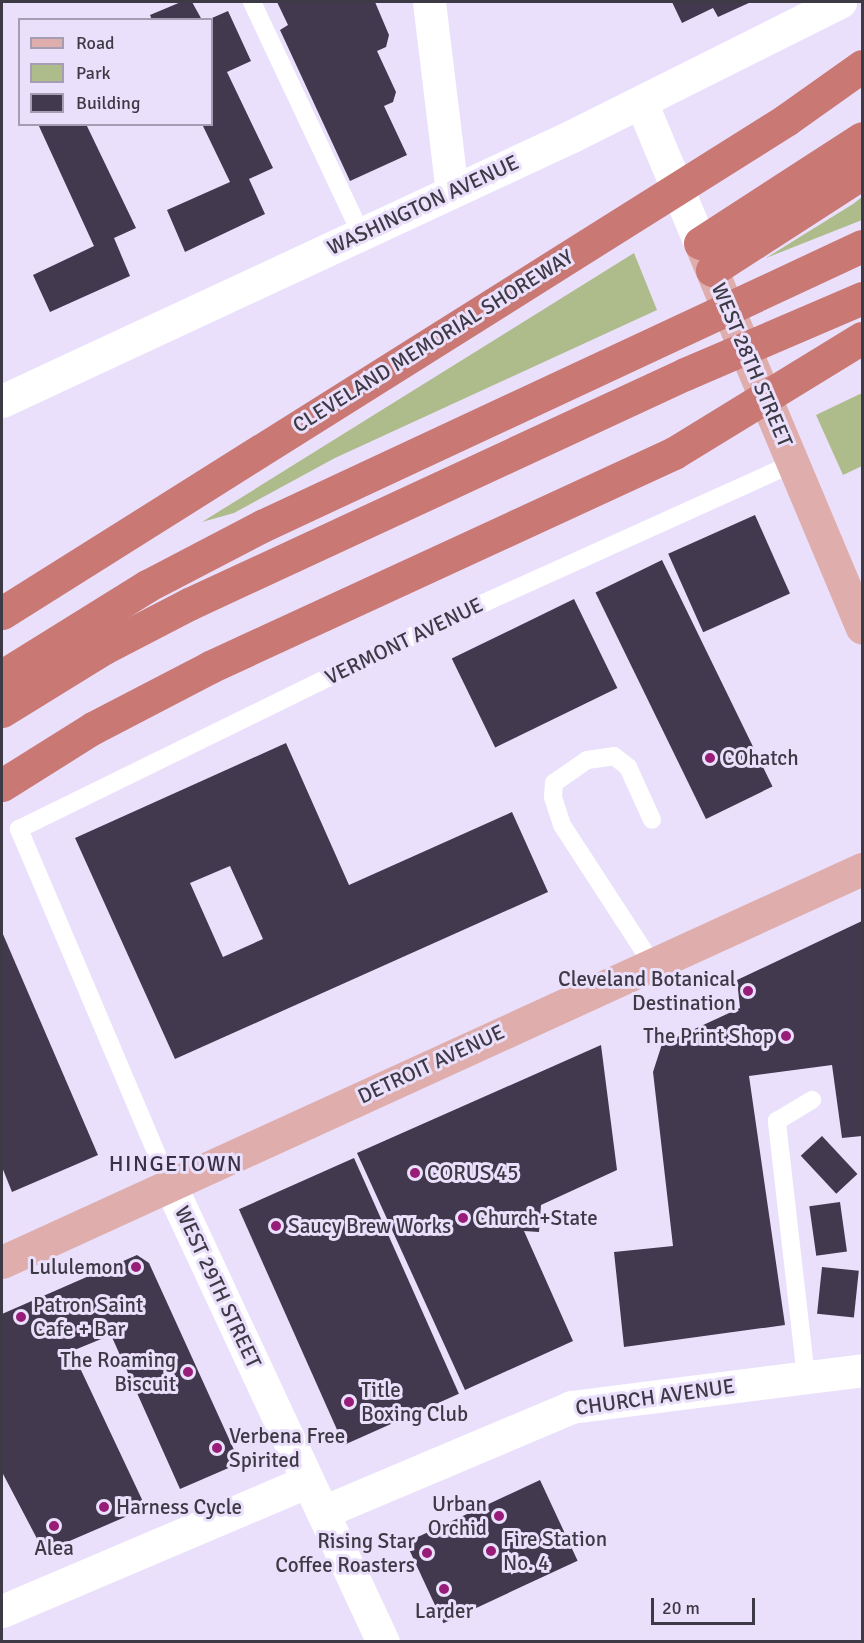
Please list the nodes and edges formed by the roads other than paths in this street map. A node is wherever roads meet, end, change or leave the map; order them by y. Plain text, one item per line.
1 (252, 2) edge
2 (429, 2) edge
3 (840, 2) edge
4 (862, 66) edge
5 (641, 102) junction
6 (862, 138) edge
7 (862, 173) edge
8 (452, 192) junction
9 (362, 234) junction
10 (862, 246) edge
11 (710, 266) junction
12 (862, 298) edge
13 (862, 338) edge
14 (2, 401) edge
15 (794, 463) junction
16 (2, 613) edge
17 (862, 628) edge
18 (2, 676) edge
19 (2, 711) edge
20 (2, 785) edge
21 (652, 820) dead end
22 (19, 829) joint
23 (862, 868) edge
24 (651, 962) junction
25 (812, 1100) dead end
26 (170, 1185) junction
27 (2, 1262) edge
28 (862, 1370) edge
29 (806, 1377) junction
30 (308, 1481) junction
31 (323, 1512) junction
32 (2, 1611) edge
33 (383, 1641) edge

1 - 9 lane
2 - 8 street
3 - 5 street, WASHINGTON AVENUE
4 - 16 highway, CLEVELAND MEMORIAL SHOREWAY
5 - 8 street, WASHINGTON AVENUE
5 - 11 street, WEST 28TH STREET
6 - 11 highway
7 - 11 highway
8 - 9 street, WASHINGTON AVENUE
9 - 14 street, WASHINGTON AVENUE
10 - 18 highway
11 - 15 main road, WEST 28TH STREET
12 - 19 highway
13 - 20 highway
15 - 17 main road, WEST 28TH STREET
15 - 22 lane, VERMONT AVENUE
21 - 24 lane
22 - 26 lane, WEST 29TH STREET
23 - 24 main road, DETROIT AVENUE
24 - 26 main road, DETROIT AVENUE
25 - 29 lane
26 - 27 main road, DETROIT AVENUE
26 - 30 street, WEST 29TH STREET
28 - 29 street, CHURCH AVENUE
29 - 31 street, CHURCH AVENUE
30 - 31 street, WEST 29TH STREET
30 - 32 street
31 - 33 street, WEST 29TH STREET

